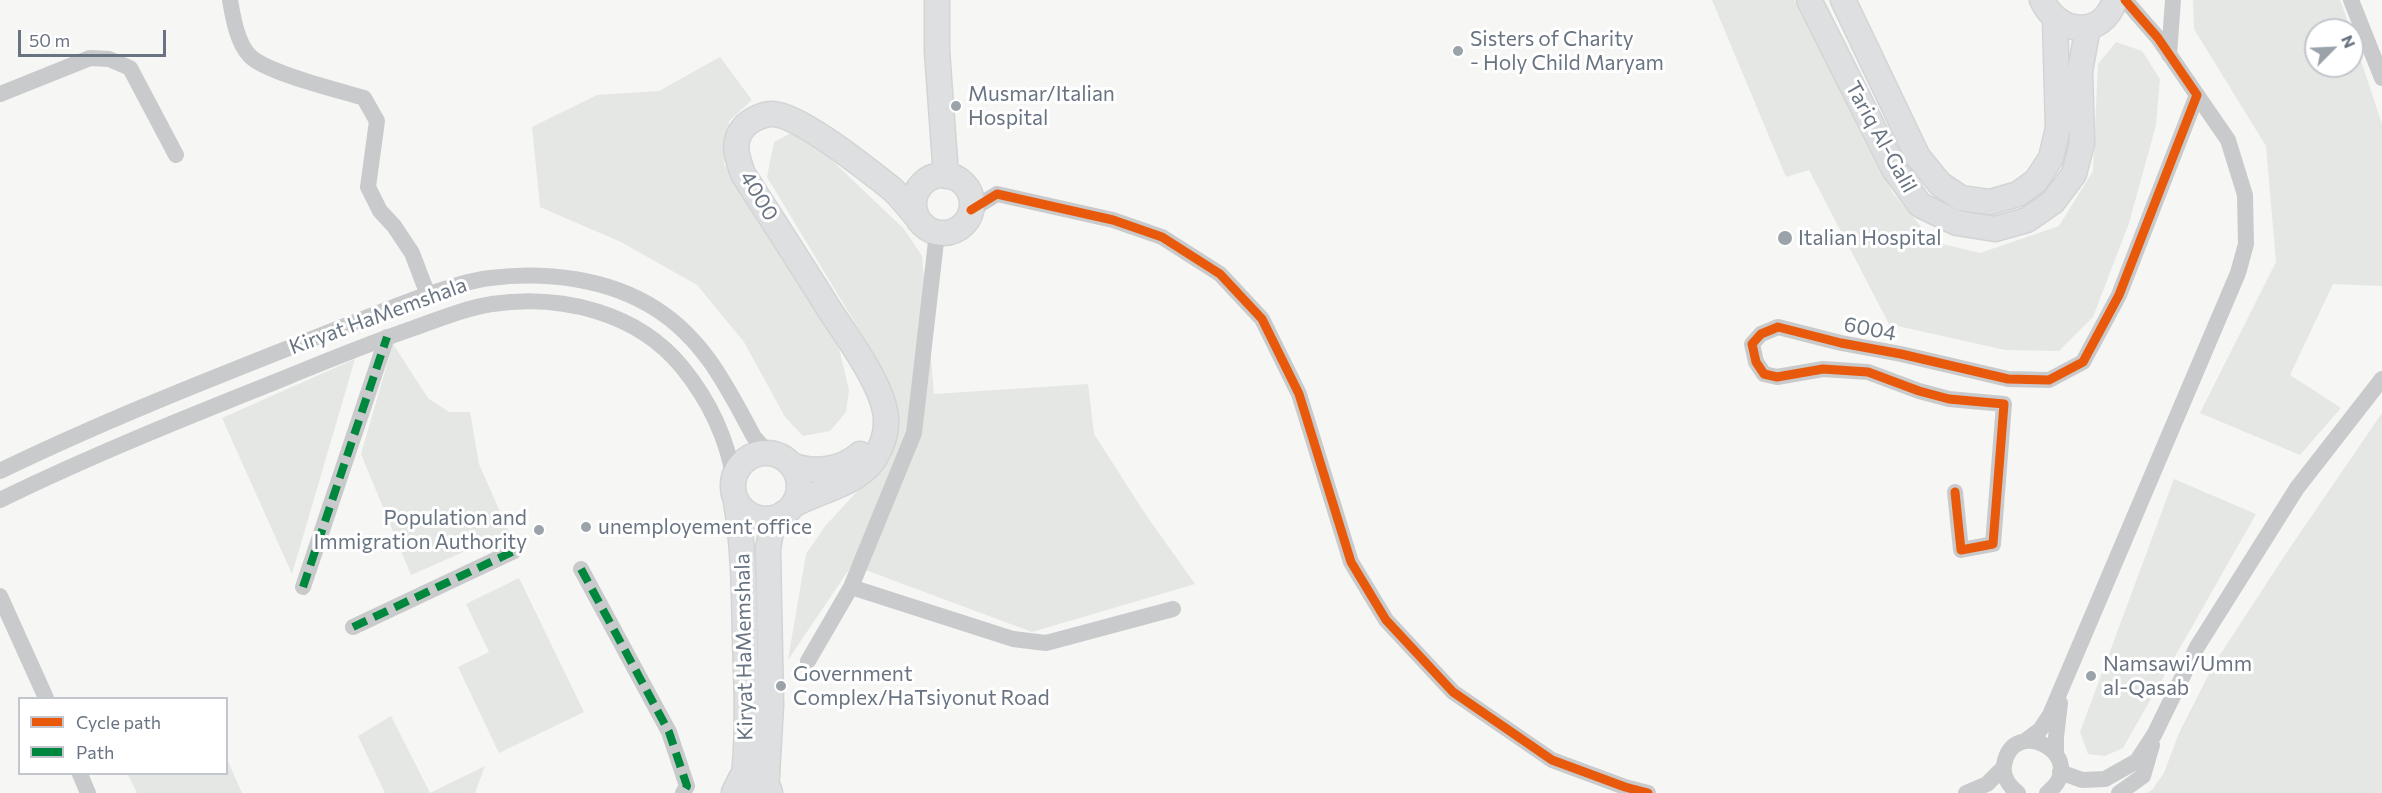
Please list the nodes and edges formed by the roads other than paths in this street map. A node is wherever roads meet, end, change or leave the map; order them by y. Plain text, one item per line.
1 (230, 0) edge
2 (937, 0) edge
3 (1809, 0) edge
4 (1843, 0) edge
5 (2115, 0) edge
6 (2125, 0) edge
7 (2174, 0) edge
8 (2351, 0) edge
9 (2049, 10) edge
10 (2088, 27) junction
11 (2169, 55) junction
12 (2382, 78) edge
13 (0, 94) edge
14 (2197, 95) junction
15 (176, 155) dead end
16 (946, 176) junction
17 (877, 179) junction
18 (920, 186) junction
19 (971, 210) junction
20 (916, 216) junction
21 (937, 233) junction
22 (428, 295) junction
23 (387, 337) junction
24 (864, 364) junction
25 (2008, 379) junction
26 (2382, 379) edge
27 (2004, 404) junction
28 (783, 459) junction
29 (0, 471) edge
30 (834, 487) junction
31 (735, 491) junction
32 (1955, 492) dead end
33 (0, 500) edge
34 (789, 509) junction
35 (514, 551) dead end
36 (580, 569) dead end
37 (769, 582) junction
38 (303, 587) dead end
39 (851, 587) junction
40 (0, 596) edge
41 (1173, 609) dead end
42 (353, 627) dead end
43 (808, 661) dead end
44 (2062, 687) junction
45 (45, 697) edge
46 (2154, 735) junction
47 (2025, 741) junction
48 (2056, 755) junction
49 (2004, 767) junction
50 (2060, 772) junction
51 (80, 775) edge
52 (753, 790) edge
53 (88, 793) edge
54 (683, 793) edge
55 (1648, 793) edge
56 (1966, 793) edge
57 (2018, 793) edge
58 (2047, 793) edge
59 (2119, 793) edge

1 - 22 street
2 - 16 street
3 - 10 street, Tariq Al-Galil
4 - 9 street, Tariq Al-Galil
5 - 10 street
6 - 11 street
7 - 11 street
8 - 12 street
9 - 10 street
11 - 14 street
13 - 15 street
14 - 25 street, 6004
14 - 44 street
16 - 18 street, 4000
16 - 19 street
17 - 18 street, 4000
17 - 20 street, 4000
17 - 24 street, 4000
18 - 20 street
19 - 21 street
19 - 55 street
20 - 21 street, 4000
21 - 39 street
22 - 28 street, Kiryat HaMemshala
22 - 29 street, Kiryat HaMemshala
23 - 31 street, Kiryat HaMemshala
23 - 33 street, Kiryat HaMemshala
23 - 38 street
24 - 28 street, 4000
24 - 30 street, 4000
25 - 27 street
25 - 27 street, 6004
26 - 46 street
27 - 32 street
28 - 31 street
28 - 34 street
30 - 34 street, 4000
30 - 37 street
31 - 34 street
31 - 52 street, Kiryat HaMemshala
34 - 37 street, Kiryat HaMemshala
35 - 42 street
36 - 54 street
37 - 52 street, Kiryat HaMemshala
39 - 41 street
39 - 43 street
40 - 45 street
44 - 47 street
44 - 48 street
46 - 50 street
46 - 59 street
47 - 48 street
47 - 49 street
48 - 50 street
49 - 56 street
49 - 57 street
50 - 58 street
51 - 53 street

